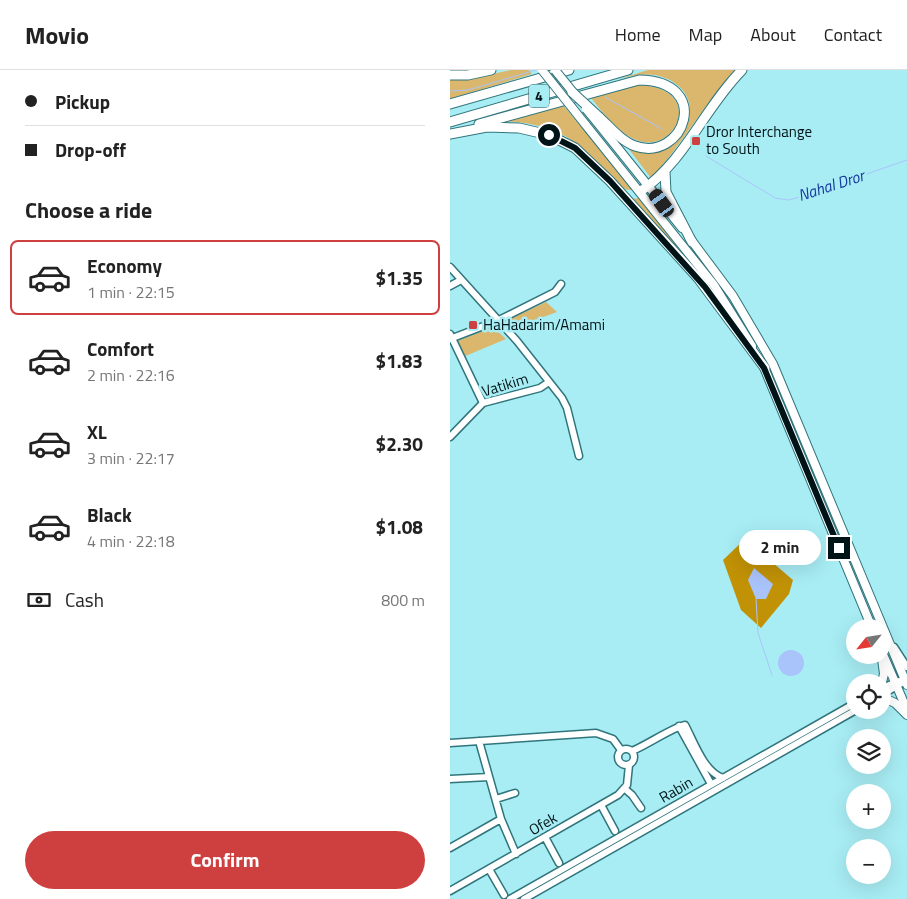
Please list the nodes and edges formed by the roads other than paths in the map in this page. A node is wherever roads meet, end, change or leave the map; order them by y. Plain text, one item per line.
1 (491, 70) edge
2 (542, 70) edge
3 (555, 70) edge
4 (569, 70) edge
5 (628, 70) edge
6 (742, 70) edge
7 (450, 75) edge
8 (572, 92) joint
9 (450, 104) edge
10 (598, 119) junction
11 (450, 122) edge
12 (450, 133) edge
13 (665, 172) junction
14 (650, 186) junction
15 (641, 191) junction
16 (692, 242) junction
17 (450, 267) edge
18 (461, 280) junction
19 (561, 284) dead end
20 (450, 286) edge
21 (499, 320) junction
22 (451, 338) edge
23 (764, 368) junction
24 (549, 382) junction
25 (483, 403) junction
26 (450, 437) edge
27 (579, 456) dead end
28 (868, 619) edge
29 (881, 619) edge
30 (891, 638) edge
31 (891, 644) edge
32 (887, 664) edge
33 (907, 667) edge
34 (906, 683) edge
35 (897, 684) junction
36 (891, 686) edge
37 (891, 689) edge
38 (891, 700) edge
39 (846, 708) edge
40 (907, 710) edge
41 (907, 715) edge
42 (846, 716) edge
43 (682, 727) junction
44 (479, 741) junction
45 (450, 743) edge
46 (621, 750) junction
47 (633, 754) junction
48 (629, 765) junction
49 (490, 777) junction
50 (723, 778) junction
51 (450, 779) edge
52 (711, 784) junction
53 (625, 789) junction
54 (514, 793) dead end
55 (496, 799) junction
56 (601, 805) junction
57 (641, 808) dead end
58 (501, 819) junction
59 (615, 831) dead end
60 (545, 837) junction
61 (450, 848) edge
62 (516, 854) junction
63 (559, 863) dead end
64 (489, 869) junction
65 (450, 893) edge
66 (507, 897) edge
67 (452, 899) edge
68 (524, 899) edge

1 - 7 highway
2 - 15 main road, bridge
3 - 8 main road, bridge
4 - 9 highway, 4
5 - 11 highway, 4
6 - 13 highway
8 - 10 highway, bridge
10 - 12 highway
10 - 14 main road
12 - 23 highway
13 - 14 highway
13 - 16 highway
14 - 15 highway
14 - 16 main road
15 - 23 main road
16 - 29 main road
17 - 18 street
18 - 20 street
18 - 21 street
19 - 21 street
21 - 22 street
21 - 24 street
22 - 25 street
23 - 28 main road
24 - 25 street, Vatikim
24 - 27 street
25 - 26 street, Vatikim
30 - 33 street
31 - 34 main road
32 - 35 main road
34 - 35 street
35 - 36 street
35 - 37 street
35 - 40 main road
38 - 41 main road
39 - 50 street, Rabin
42 - 68 street, Rabin
43 - 47 street
43 - 50 street
43 - 52 street
44 - 45 street
44 - 46 street
44 - 49 street
46 - 47 street
46 - 48 street
47 - 48 street
48 - 53 street
49 - 51 street
49 - 55 street
50 - 52 street, Rabin
52 - 66 street, Rabin
53 - 56 street, Ofek
53 - 57 street
54 - 55 street
55 - 58 street
56 - 59 street
56 - 60 street, Ofek
58 - 61 street
58 - 62 street
60 - 62 street, Ofek
60 - 63 street
62 - 64 street, Ofek
64 - 65 street, Ofek
64 - 66 street
65 - 67 street

